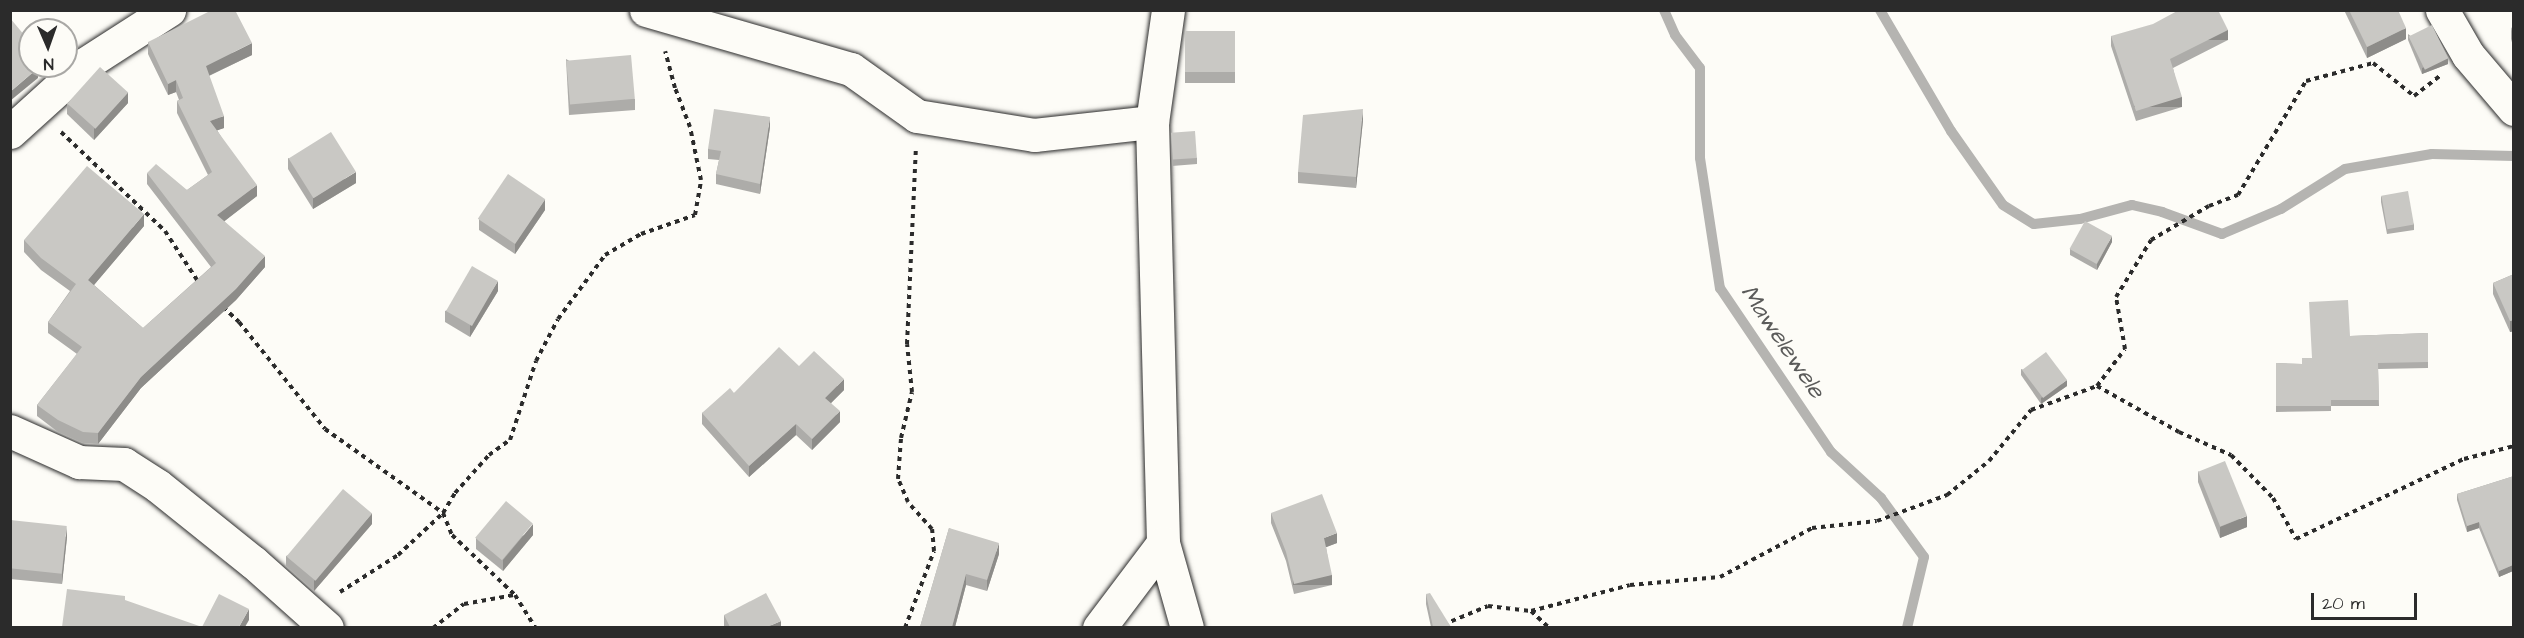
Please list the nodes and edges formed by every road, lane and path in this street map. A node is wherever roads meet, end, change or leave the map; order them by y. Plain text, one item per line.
1 (169, 10) edge
2 (1168, 10) edge
3 (2442, 10) edge
4 (654, 13) edge
5 (2468, 55) junction
6 (38, 108) junction
7 (2514, 110) edge
8 (917, 116) junction
9 (1152, 122) junction
10 (10, 132) edge
11 (202, 287) edge
12 (217, 301) edge
13 (2097, 386) junction
14 (10, 431) edge
15 (2514, 447) edge
16 (443, 513) junction
17 (1163, 543) junction
18 (515, 595) junction
19 (1531, 610) junction
20 (323, 624) edge
21 (433, 627) edge
22 (536, 627) edge
23 (905, 627) edge
24 (1099, 627) edge
25 (1187, 627) edge
26 (1435, 627) edge
27 (1549, 627) edge

1 - 6 street
2 - 9 street
3 - 5 street
4 - 8 street
4 - 16 path
5 - 7 street
5 - 13 path
6 - 10 street
6 - 11 path
8 - 9 street
8 - 23 path
9 - 17 street
12 - 16 path
13 - 15 path
13 - 19 path
14 - 20 street
16 - 18 path
16 - 20 path
17 - 24 street
17 - 25 street
18 - 21 path
18 - 22 path
19 - 26 path
19 - 27 path

